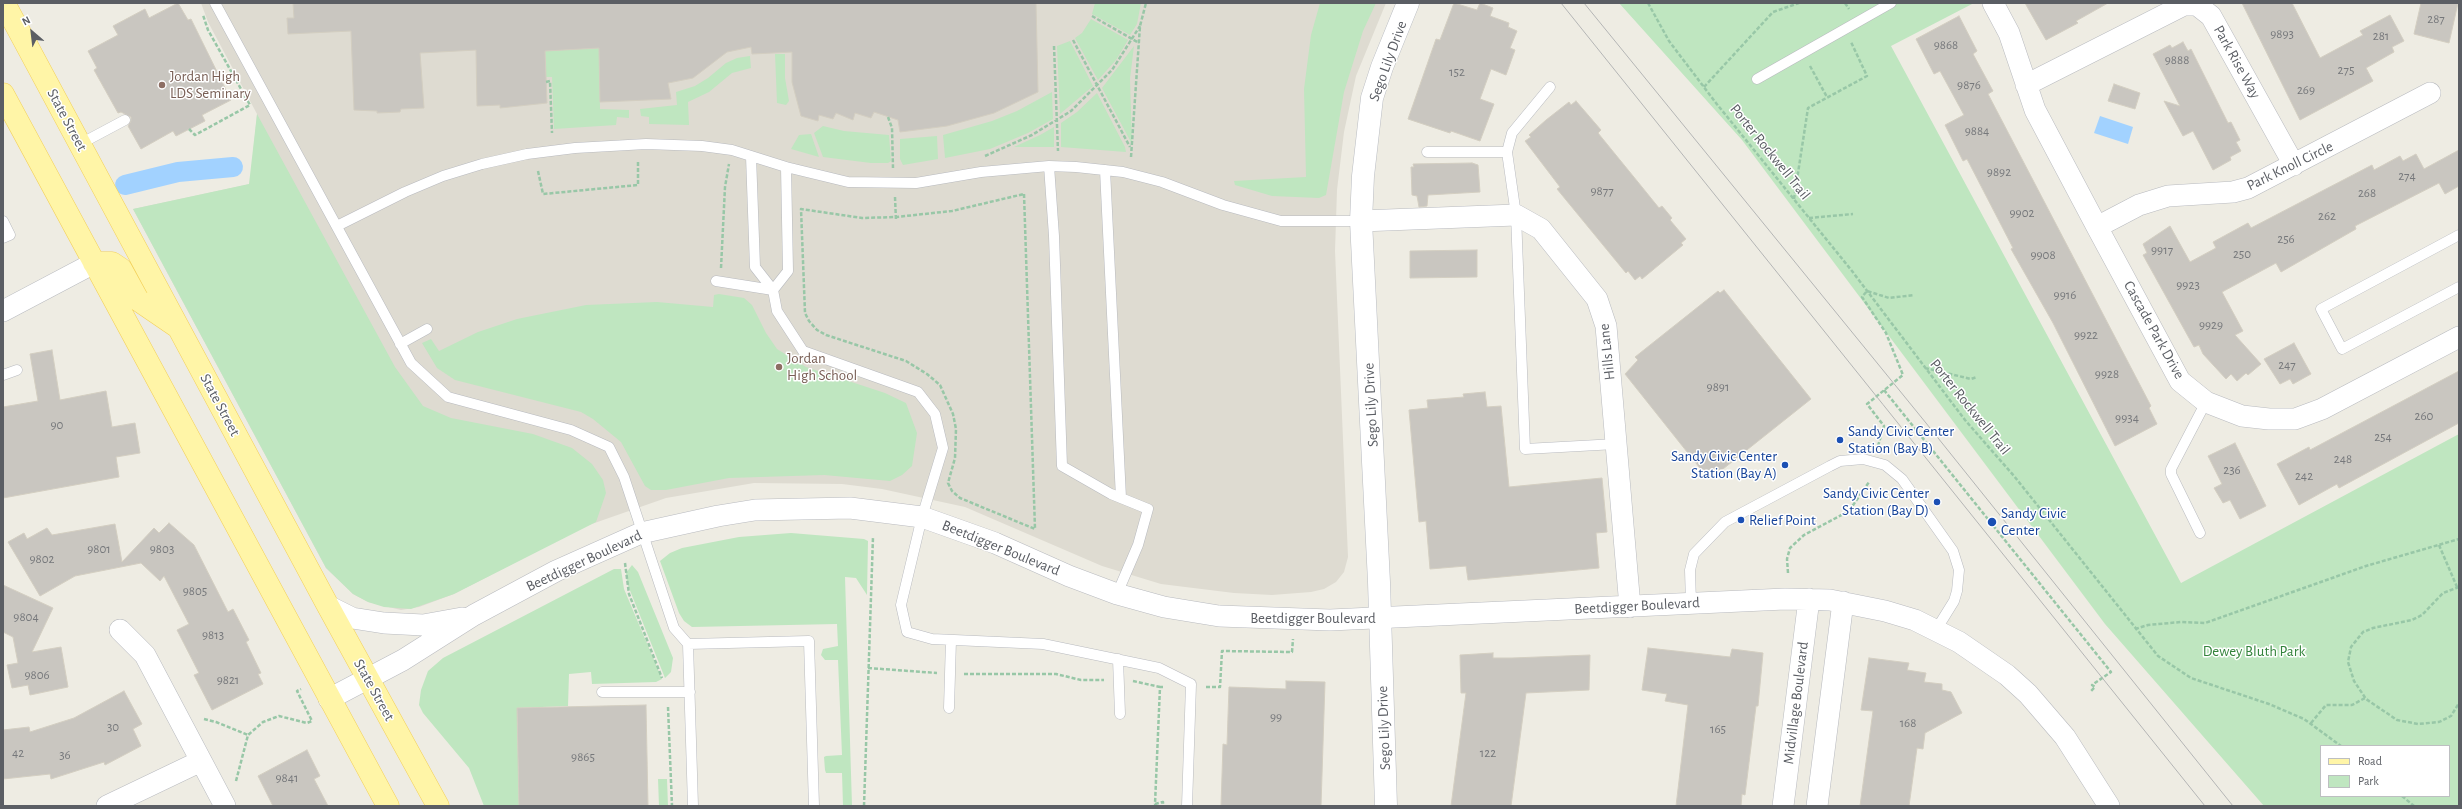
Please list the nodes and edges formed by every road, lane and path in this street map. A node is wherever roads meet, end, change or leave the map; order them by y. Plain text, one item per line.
1 (4, 3) edge
2 (215, 3) edge
3 (1146, 3) edge
4 (1648, 3) edge
5 (1799, 3) edge
6 (1845, 3) edge
7 (1891, 3) edge
8 (1993, 3) edge
9 (1410, 5) edge
10 (201, 10) dead end
11 (1092, 16) dead end
12 (1140, 26) junction
13 (1844, 30) junction
14 (1133, 39) junction
15 (1073, 40) dead end
16 (1139, 43) junction
17 (1054, 46) dead end
18 (1802, 53) junction
19 (1757, 79) dead end
20 (546, 82) dead end
21 (2026, 85) junction
22 (1097, 86) junction
23 (1550, 87) dead end
24 (1704, 88) junction
25 (3, 94) edge
26 (2430, 94) dead end
27 (1828, 97) junction
28 (125, 120) dead end
29 (1056, 120) junction
30 (189, 129) dead end
31 (552, 133) dead end
32 (80, 144) junction
33 (1131, 149) junction
34 (732, 150) junction
35 (1058, 151) dead end
36 (1427, 152) dead end
37 (1507, 152) junction
38 (751, 156) junction
39 (984, 156) dead end
40 (1130, 157) dead end
41 (638, 162) dead end
42 (2294, 165) junction
43 (1049, 166) junction
44 (786, 167) junction
45 (1105, 170) junction
46 (538, 172) dead end
47 (1794, 199) junction
48 (1516, 214) junction
49 (1854, 214) dead end
50 (1809, 218) junction
51 (1361, 220) junction
52 (3, 221) edge
53 (337, 226) junction
54 (2097, 227) junction
55 (2459, 235) edge
56 (3, 238) edge
57 (94, 262) junction
58 (719, 281) joint
59 (2459, 287) edge
60 (773, 290) junction
61 (1867, 291) junction
62 (1914, 295) dead end
63 (3, 311) edge
64 (179, 328) junction
65 (427, 329) dead end
66 (2459, 337) edge
67 (400, 344) junction
68 (1924, 368) junction
69 (17, 370) dead end
70 (3, 375) edge
71 (1976, 377) dead end
72 (1884, 390) junction
73 (2206, 402) junction
74 (1616, 444) junction
75 (1878, 446) dead end
76 (1869, 482) dead end
77 (1121, 498) junction
78 (922, 517) junction
79 (1035, 529) joint
80 (641, 533) junction
81 (2200, 533) dead end
82 (874, 537) dead end
83 (2459, 539) edge
84 (2439, 545) junction
85 (1788, 573) dead end
86 (2458, 587) edge
87 (1116, 594) junction
88 (1809, 599) junction
89 (1843, 602) junction
90 (1691, 603) junction
91 (328, 606) junction
92 (1630, 607) junction
93 (474, 615) junction
94 (1380, 618) junction
95 (120, 630) dead end
96 (1936, 630) junction
97 (2135, 630) junction
98 (951, 640) junction
99 (688, 644) junction
100 (1118, 659) junction
101 (868, 668) junction
102 (950, 674) junction
103 (368, 678) junction
104 (1118, 680) junction
105 (1160, 687) dead end
106 (302, 688) dead end
107 (602, 692) dead end
108 (690, 692) junction
109 (2090, 692) dead end
110 (2365, 698) junction
111 (329, 699) junction
112 (2459, 703) edge
113 (949, 708) dead end
114 (1120, 714) dead end
115 (204, 719) dead end
116 (2311, 723) junction
117 (248, 735) junction
118 (2340, 745) edge
119 (201, 761) junction
120 (236, 781) dead end
121 (2403, 797) edge
122 (107, 806) edge
123 (225, 806) edge
124 (388, 806) edge
125 (438, 806) edge
126 (693, 806) edge
127 (814, 806) edge
128 (864, 806) edge
129 (1187, 806) edge
130 (1386, 806) edge
131 (1782, 806) edge
132 (1816, 806) edge
133 (2109, 806) edge
134 (2414, 806) edge

1 - 32 main road, State Street
2 - 53 lane
3 - 12 path
4 - 24 path, Porter Rockwell Trail
5 - 24 path
6 - 13 path
7 - 13 lane
8 - 21 street, Cascade Park Drive
9 - 51 main road, Sego Lily Drive
10 - 30 path
11 - 14 path
12 - 14 path
12 - 16 path
13 - 18 lane
13 - 27 path
14 - 16 path
14 - 22 path
15 - 22 path
16 - 33 path
17 - 29 path
18 - 19 lane
18 - 27 path
20 - 31 path
21 - 42 street, Park Rise Way
21 - 54 street, Cascade Park Drive
22 - 29 path
22 - 33 path
23 - 37 lane
24 - 47 path, Porter Rockwell Trail
25 - 57 main road
26 - 42 street, Park Knoll Circle
27 - 47 path
28 - 32 lane
29 - 35 path
29 - 39 path
32 - 64 main road, State Street
33 - 40 path
34 - 38 lane
34 - 53 lane
34 - 58 path
36 - 37 lane
37 - 48 lane
38 - 44 lane
38 - 60 lane
41 - 46 path
42 - 54 street, Park Knoll Circle
43 - 44 lane
43 - 45 lane
43 - 77 lane
44 - 60 lane
45 - 51 lane
45 - 77 lane
47 - 50 path, Porter Rockwell Trail
48 - 51 street
48 - 74 street, Hills Lane
48 - 74 lane
49 - 50 path
50 - 61 path, Porter Rockwell Trail
51 - 94 main road, Sego Lily Drive
52 - 56 lane
53 - 67 lane
54 - 73 street, Cascade Park Drive
55 - 59 lane
57 - 63 street
57 - 64 main road
57 - 111 main road
58 - 60 lane
60 - 78 lane
61 - 62 path
61 - 68 path, Porter Rockwell Trail
61 - 72 path
64 - 91 main road, State Street
65 - 67 lane
66 - 73 street, Cascade Park Drive
67 - 80 lane
68 - 71 path
68 - 97 path, Porter Rockwell Trail
69 - 70 lane
72 - 75 path
72 - 109 path
73 - 81 lane
74 - 92 street, Hills Lane
76 - 85 path
77 - 87 lane
78 - 80 street, Beetdigger Boulevard
78 - 87 street, Beetdigger Boulevard
78 - 98 lane
79 - 79 path
80 - 93 street, Beetdigger Boulevard
80 - 99 lane
82 - 101 path
83 - 84 path
84 - 86 path
84 - 97 path
86 - 110 path
87 - 94 street, Beetdigger Boulevard
88 - 89 street, Beetdigger Boulevard
88 - 90 street, Beetdigger Boulevard
88 - 131 street, Midvillage Boulevard
89 - 96 street, Beetdigger Boulevard
89 - 132 street
90 - 92 street, Beetdigger Boulevard
90 - 96 lane
91 - 93 street, Beetdigger Boulevard
91 - 103 main road, State Street
92 - 94 street, Beetdigger Boulevard
93 - 103 street, Beetdigger Boulevard
94 - 130 main road, Sego Lily Drive
95 - 119 street
96 - 133 street, Beetdigger Boulevard
97 - 116 path, Porter Rockwell Trail
98 - 100 lane
98 - 102 lane
99 - 108 lane
99 - 127 lane
100 - 104 lane
100 - 129 lane
101 - 102 path
101 - 128 path
102 - 104 path
102 - 113 lane
103 - 111 street, Beetdigger Boulevard
103 - 125 main road, State Street
104 - 105 path
104 - 114 lane
106 - 117 path
107 - 108 lane
108 - 126 lane
110 - 112 path
110 - 116 path
111 - 124 main road
115 - 117 path
116 - 118 path, Porter Rockwell Trail
117 - 120 path
119 - 122 street
119 - 123 street
121 - 134 path

